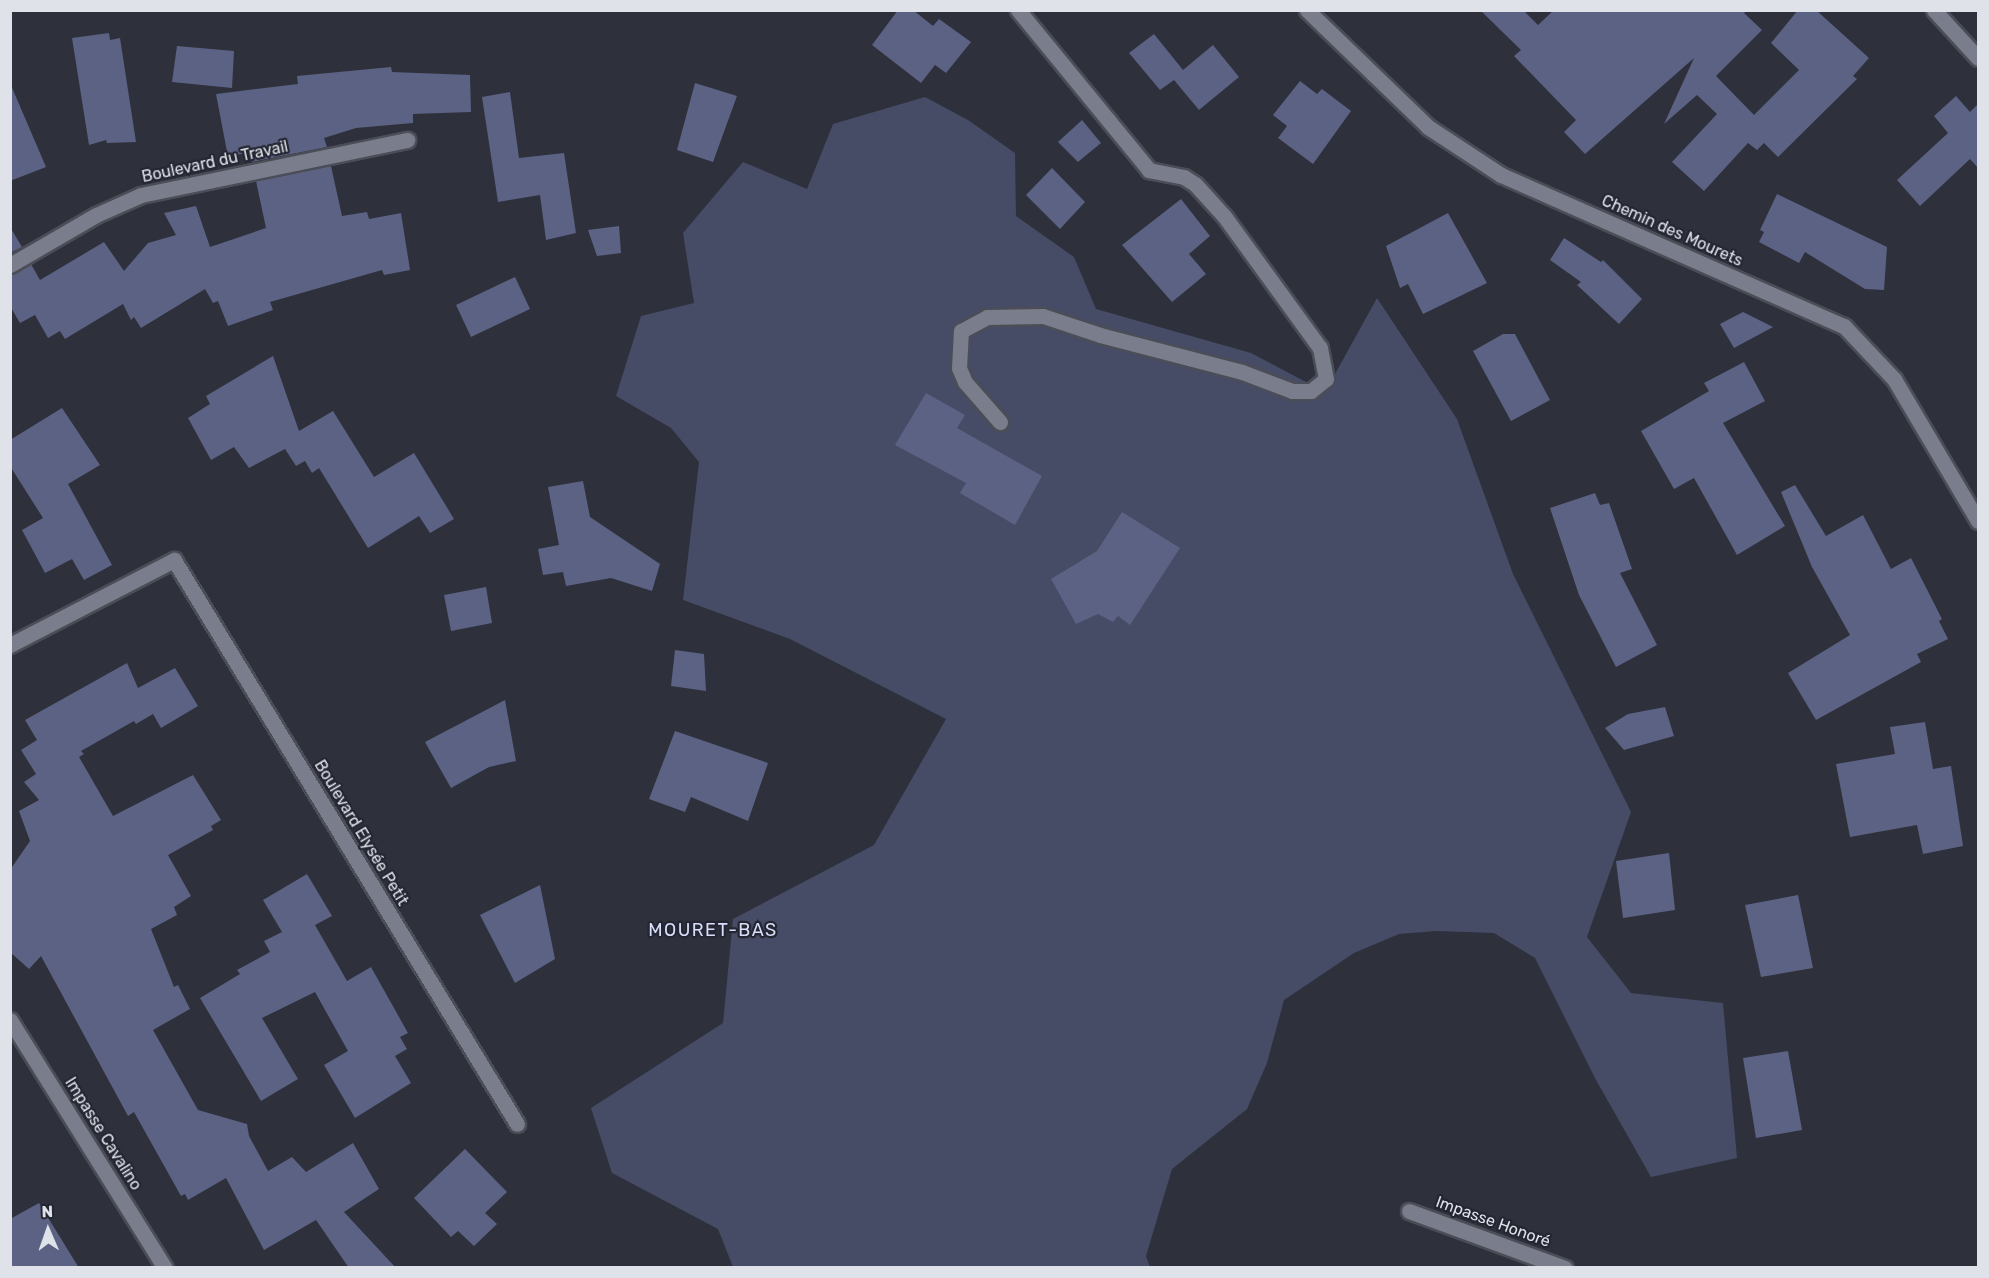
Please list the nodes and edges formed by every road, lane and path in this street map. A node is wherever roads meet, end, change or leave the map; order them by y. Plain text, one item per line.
1 (1018, 10) edge
2 (1307, 10) edge
3 (1934, 10) edge
4 (1978, 58) edge
5 (407, 140) dead end
6 (10, 265) edge
7 (1000, 422) dead end
8 (1978, 521) edge
9 (10, 645) edge
10 (10, 1020) edge
11 (517, 1124) dead end
12 (1408, 1211) dead end
13 (165, 1268) edge
14 (1565, 1268) edge

1 - 7 street
2 - 8 street, Chemin des Mourets
3 - 4 street
5 - 6 street, Boulevard du Travail
9 - 11 street, Boulevard Elysée Petit
10 - 13 street, Impasse Cavalino
12 - 14 street, Impasse Honoré

